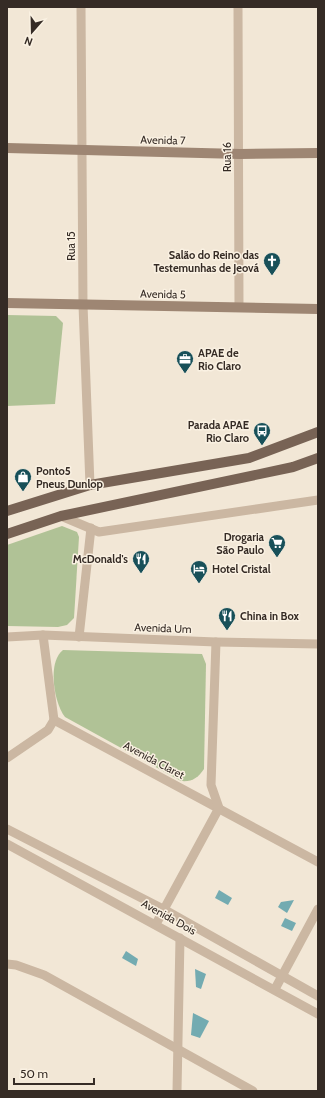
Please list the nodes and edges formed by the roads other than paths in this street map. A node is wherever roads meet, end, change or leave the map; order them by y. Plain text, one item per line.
1 (81, 7) edge
2 (238, 7) edge
3 (7, 148) edge
4 (82, 151) junction
5 (318, 153) edge
6 (240, 154) junction
7 (7, 303) edge
8 (83, 305) junction
9 (239, 308) junction
10 (318, 309) edge
11 (318, 432) edge
12 (318, 458) edge
13 (90, 485) junction
14 (318, 500) edge
15 (7, 511) edge
16 (61, 516) junction
17 (91, 528) junction
18 (7, 534) edge
19 (43, 634) junction
20 (7, 637) edge
21 (79, 637) junction
22 (216, 642) junction
23 (318, 644) edge
24 (54, 720) junction
25 (7, 758) edge
26 (219, 808) junction
27 (7, 828) edge
28 (7, 844) edge
29 (318, 862) edge
30 (318, 909) edge
31 (165, 910) junction
32 (156, 924) junction
33 (180, 938) junction
34 (7, 964) edge
35 (282, 976) junction
36 (275, 990) junction
37 (318, 996) edge
38 (318, 1014) edge
39 (177, 1049) junction
40 (177, 1091) edge
41 (253, 1091) edge

1 - 4 street, Rua 15
2 - 6 street, Rua 16
3 - 4 main road, Avenida 7
4 - 6 main road, Avenida 7
4 - 8 street, Rua 15
5 - 6 main road, Avenida 7
6 - 9 street, Rua 16
7 - 8 main road, Avenida 5
8 - 9 main road, Avenida 5
8 - 13 street, Rua 15
9 - 10 main road, Avenida 5
11 - 13 main road
12 - 16 main road
13 - 15 main road
14 - 17 street
16 - 17 street
16 - 18 main road
17 - 21 street
19 - 20 street, Avenida Um
19 - 21 street, Avenida Um
19 - 24 street
21 - 22 street, Avenida Um
22 - 23 street, Avenida Um
22 - 26 street
24 - 25 street
24 - 26 street, Avenida Claret
26 - 29 street, Avenida Claret
26 - 31 street
27 - 31 street, Avenida Dois
28 - 32 street, Avenida Dois
30 - 35 street
31 - 32 street
31 - 35 street, Avenida Dois
32 - 33 street, Avenida Dois
33 - 36 street, Avenida Dois
33 - 39 street
34 - 39 street
35 - 36 street
35 - 37 street, Avenida Dois
36 - 38 street, Avenida Dois
39 - 40 street
39 - 41 street

